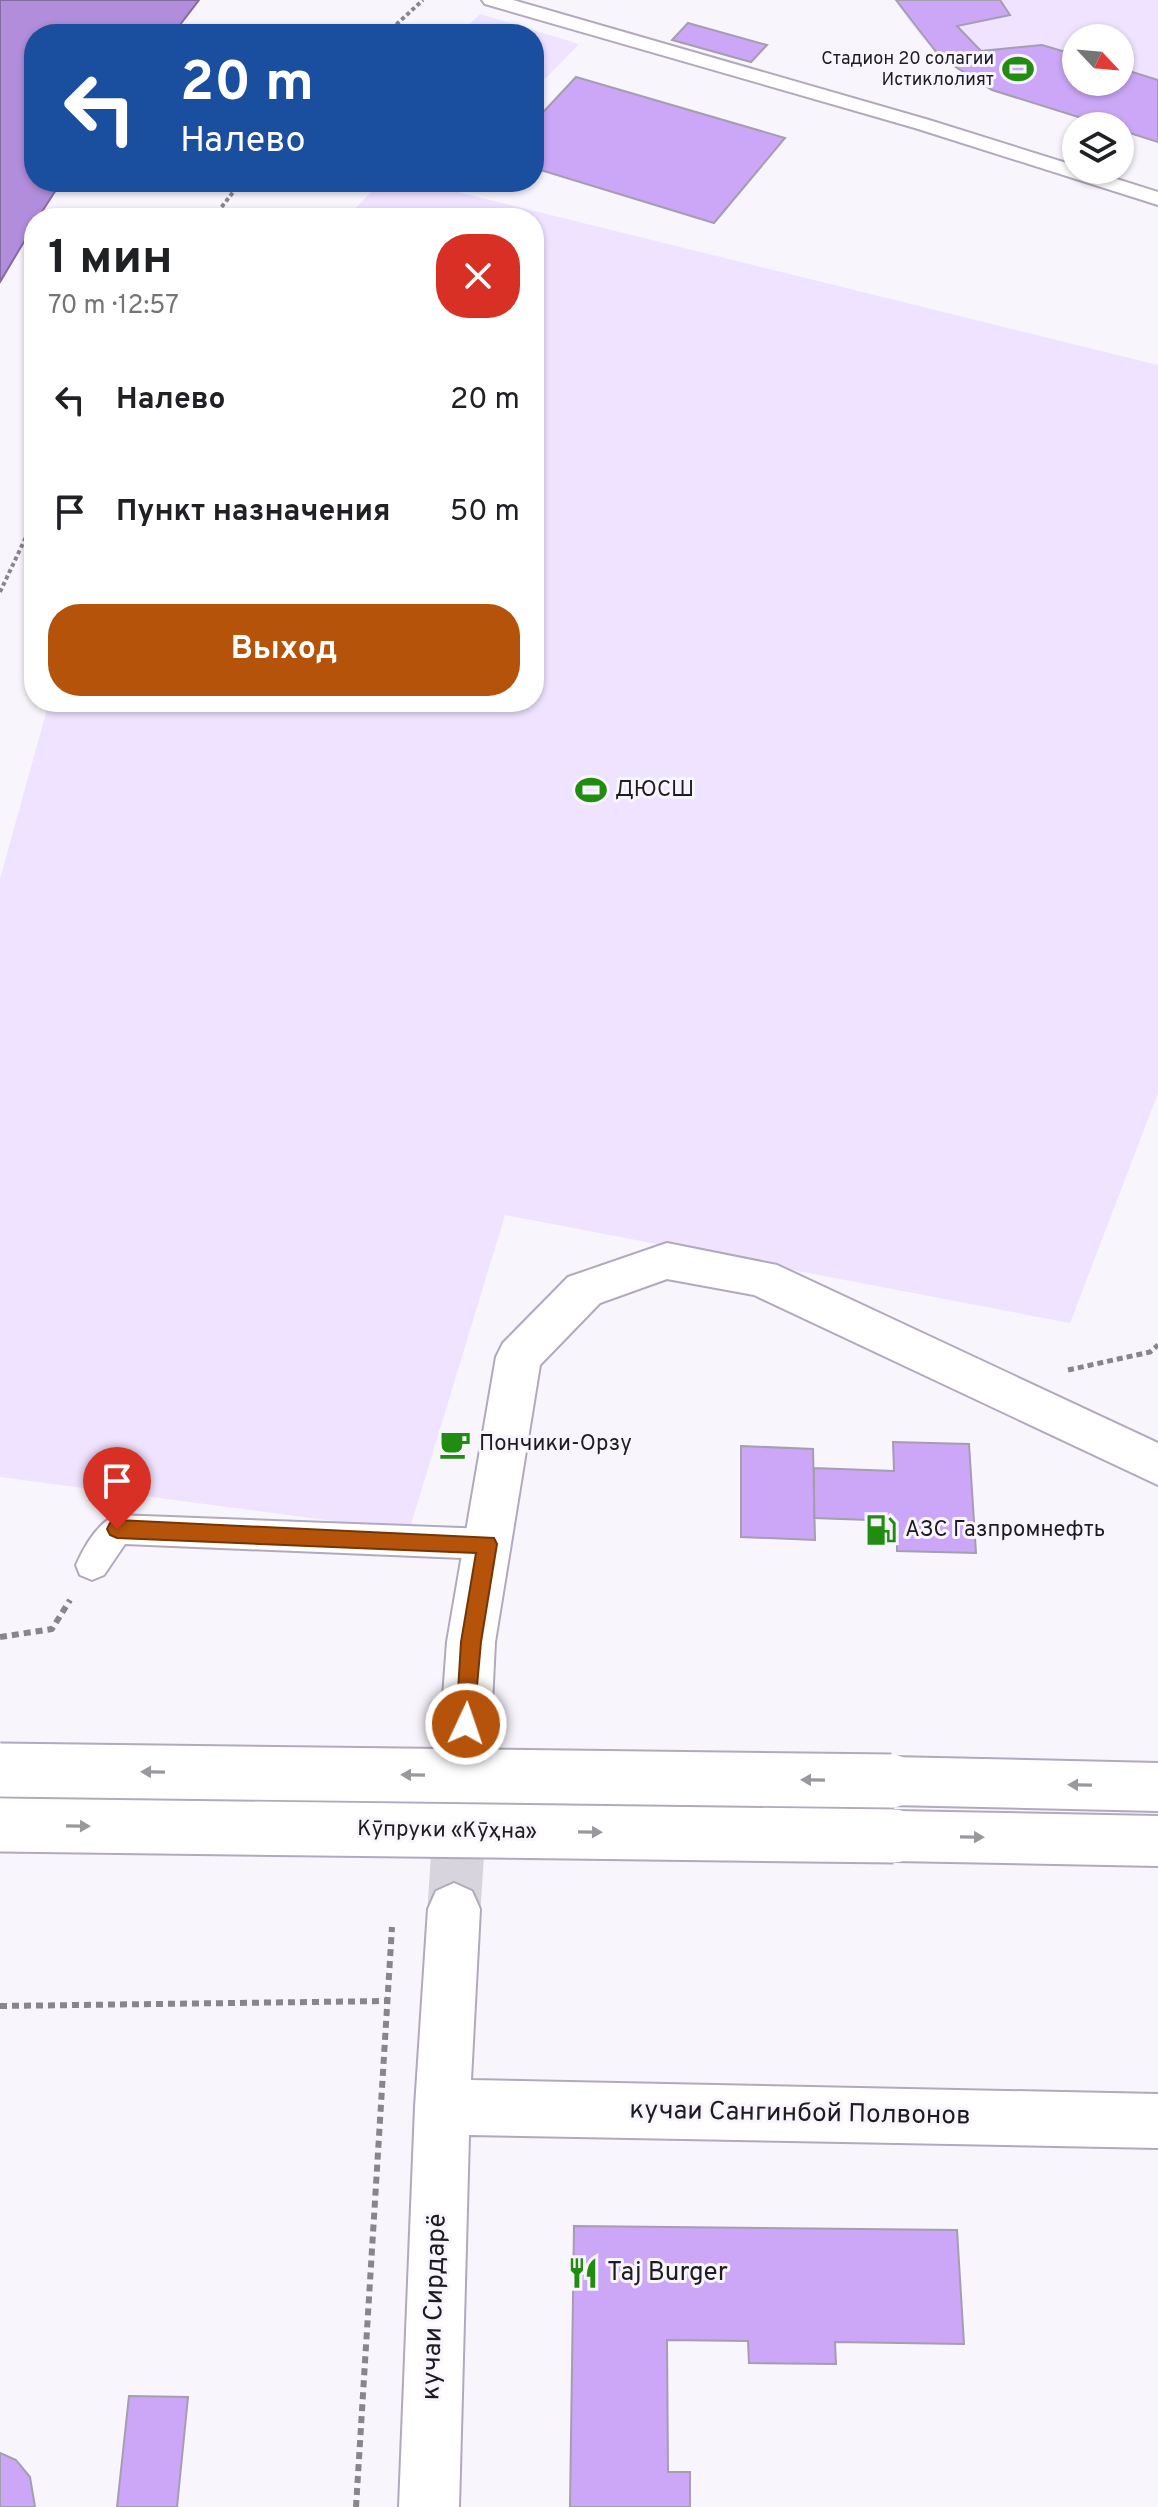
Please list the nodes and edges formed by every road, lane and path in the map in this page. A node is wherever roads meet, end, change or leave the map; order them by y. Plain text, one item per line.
1 (423, 0) edge
2 (492, 0) edge
3 (397, 24) edge
4 (233, 192) edge
5 (1158, 199) edge
6 (221, 208) edge
7 (24, 541) edge
8 (0, 592) edge
9 (1158, 1345) edge
10 (991, 1386) junction
11 (1158, 1465) edge
12 (487, 1544) junction
13 (92, 1565) joint
14 (0, 1637) edge
15 (466, 1724) tunnel mouth
16 (0, 1770) edge
17 (1158, 1787) edge
18 (0, 1825) edge
19 (1158, 1841) edge
20 (454, 1909) tunnel mouth
21 (392, 1927) dead end
22 (386, 2001) junction
23 (449, 2001) junction
24 (0, 2006) edge
25 (442, 2107) junction
26 (1158, 2121) edge
27 (356, 2507) edge
28 (429, 2507) edge

1 - 3 path
2 - 5 lane
4 - 6 path
7 - 8 path
9 - 10 path
10 - 11 main road
10 - 12 main road
12 - 13 lane
12 - 15 main road
13 - 14 path
17 -> 16 main road, bridge
18 -> 19 main road, Кӯпруки «Кӯҳна», bridge
20 - 23 main road, кучаи Сирдарё
21 - 22 path
22 - 23 path
22 - 24 path
22 - 27 path
23 - 25 main road, кучаи Сирдарё
25 - 26 main road, кучаи Сангинбой Полвонов
25 - 28 main road, кучаи Сирдарё

